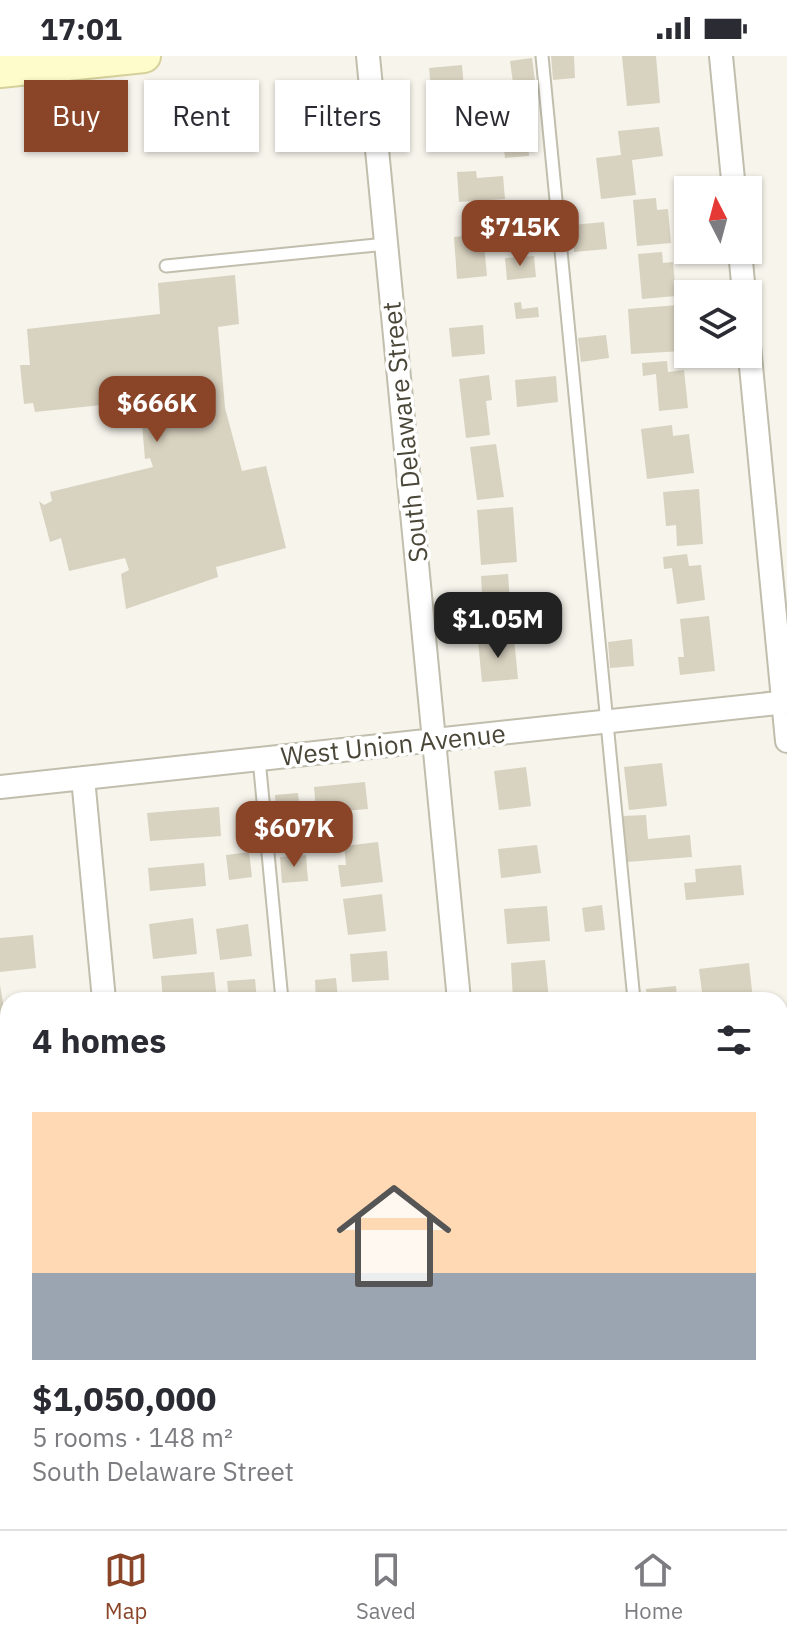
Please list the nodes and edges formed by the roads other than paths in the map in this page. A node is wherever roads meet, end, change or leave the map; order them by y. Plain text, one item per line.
1 (144, 56) edge
2 (368, 56) edge
3 (542, 56) edge
4 (721, 56) edge
5 (9, 66) edge
6 (733, 176) edge
7 (386, 244) junction
8 (166, 266) dead end
9 (751, 368) edge
10 (785, 702) edge
11 (607, 721) junction
12 (434, 740) junction
13 (787, 741) edge
14 (259, 759) junction
15 (83, 778) junction
16 (0, 787) edge
17 (103, 992) edge
18 (281, 992) edge
19 (458, 992) edge
20 (633, 992) edge

1 - 5 street
2 - 7 street, South Delaware Street
3 - 11 lane
4 - 6 street
7 - 8 lane
7 - 12 street, South Delaware Street
9 - 10 street
10 - 11 street, West Union Avenue
10 - 13 street
11 - 12 street, West Union Avenue
11 - 20 lane
12 - 14 street, West Union Avenue
12 - 19 street, South Delaware Street
14 - 15 street, West Union Avenue
14 - 18 lane
15 - 16 street, West Union Avenue
15 - 17 street

